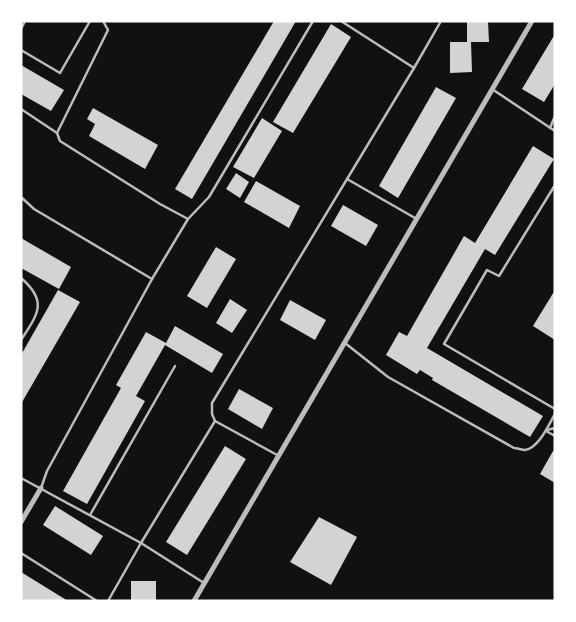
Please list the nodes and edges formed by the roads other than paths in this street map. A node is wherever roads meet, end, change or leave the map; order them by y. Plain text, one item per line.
1 (25, 21) edge
2 (90, 21) edge
3 (103, 21) edge
4 (312, 21) edge
5 (341, 21) edge
6 (441, 21) edge
7 (532, 21) edge
8 (21, 29) edge
9 (21, 50) edge
10 (414, 68) junction
11 (492, 89) junction
12 (21, 109) edge
13 (555, 116) edge
14 (550, 128) junction
15 (555, 131) edge
16 (57, 133) junction
17 (347, 179) junction
18 (555, 185) edge
19 (21, 197) edge
20 (188, 219) junction
21 (417, 219) junction
22 (21, 278) edge
23 (152, 278) junction
24 (21, 340) edge
25 (345, 343) junction
26 (176, 366) dead end
27 (555, 409) edge
28 (555, 414) edge
29 (215, 421) junction
30 (555, 428) edge
31 (546, 431) junction
32 (555, 436) edge
33 (279, 456) junction
34 (21, 478) edge
35 (41, 488) junction
36 (90, 515) junction
37 (21, 522) edge
38 (141, 544) junction
39 (21, 552) edge
40 (205, 583) junction
41 (97, 601) edge
42 (108, 601) edge
43 (194, 601) edge

1 - 8 lane
2 - 9 lane
3 - 16 lane
4 - 20 lane
5 - 10 lane
6 - 10 lane
7 - 11 street
10 - 17 lane
11 - 14 lane
11 - 21 street
12 - 16 lane
13 - 14 lane
14 - 15 lane
16 - 20 lane
17 - 21 lane
17 - 29 lane
18 - 27 lane
19 - 23 lane
20 - 23 lane
21 - 25 street
22 - 24 lane
23 - 35 lane
25 - 31 lane
25 - 33 street
26 - 36 lane
28 - 31 lane
29 - 33 lane
29 - 38 lane
30 - 31 lane
31 - 32 lane
33 - 40 street
34 - 35 lane
35 - 36 lane
35 - 37 street
36 - 38 lane
38 - 40 lane
38 - 42 lane
39 - 41 lane
40 - 43 street

